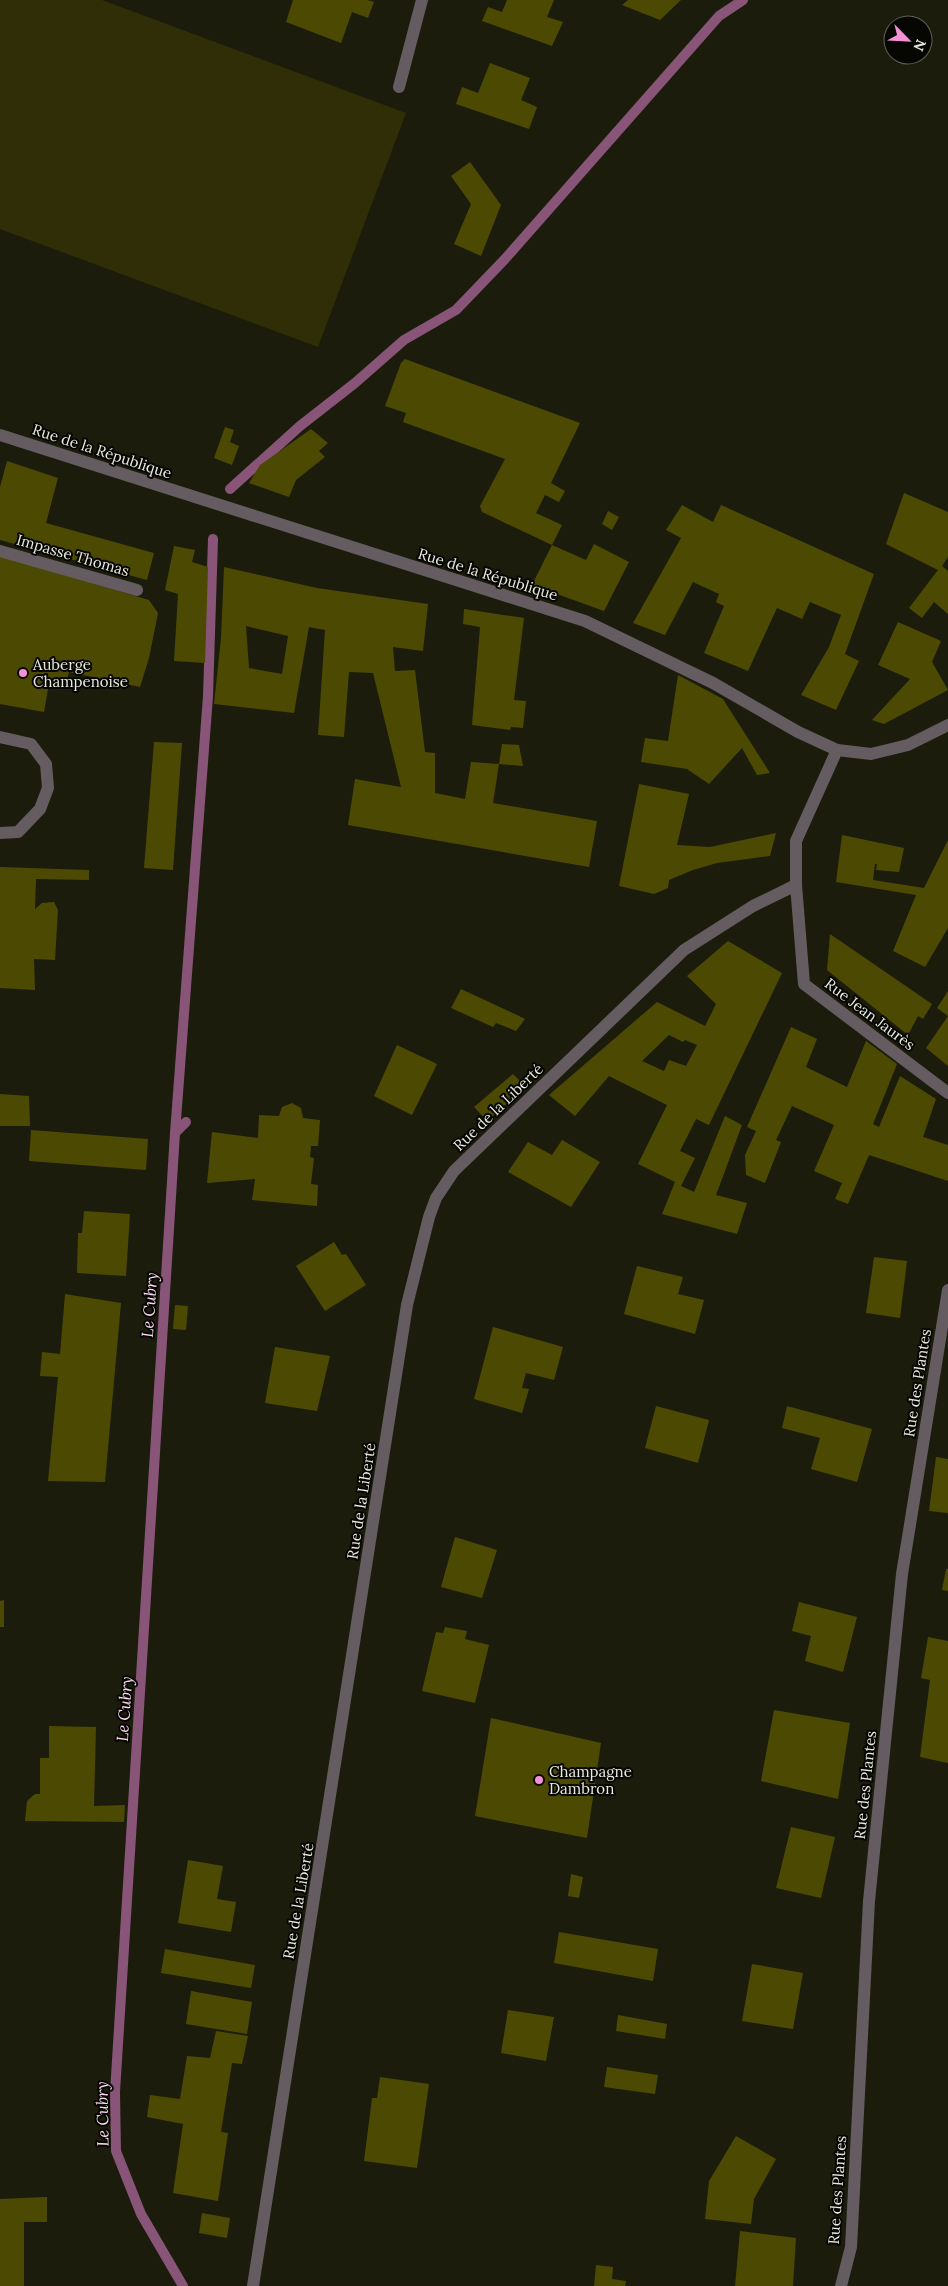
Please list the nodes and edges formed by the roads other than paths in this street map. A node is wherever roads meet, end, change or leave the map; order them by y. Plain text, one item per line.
1 (422, 0) edge
2 (398, 87) dead end
3 (0, 435) edge
4 (0, 551) edge
5 (137, 590) dead end
6 (948, 725) edge
7 (0, 737) edge
8 (837, 750) junction
9 (0, 833) edge
10 (796, 885) junction
11 (948, 1093) edge
12 (948, 1290) edge
13 (253, 2286) edge
14 (842, 2286) edge

1 - 2 street
3 - 8 street, Rue de la République
4 - 5 street, Impasse Thomas
6 - 8 street, Rue de la République
7 - 9 street
8 - 10 street, Rue Jean Jaurès
10 - 11 street, Rue Jean Jaurès
10 - 13 street, Rue de la Liberté
12 - 14 street, Rue des Plantes

